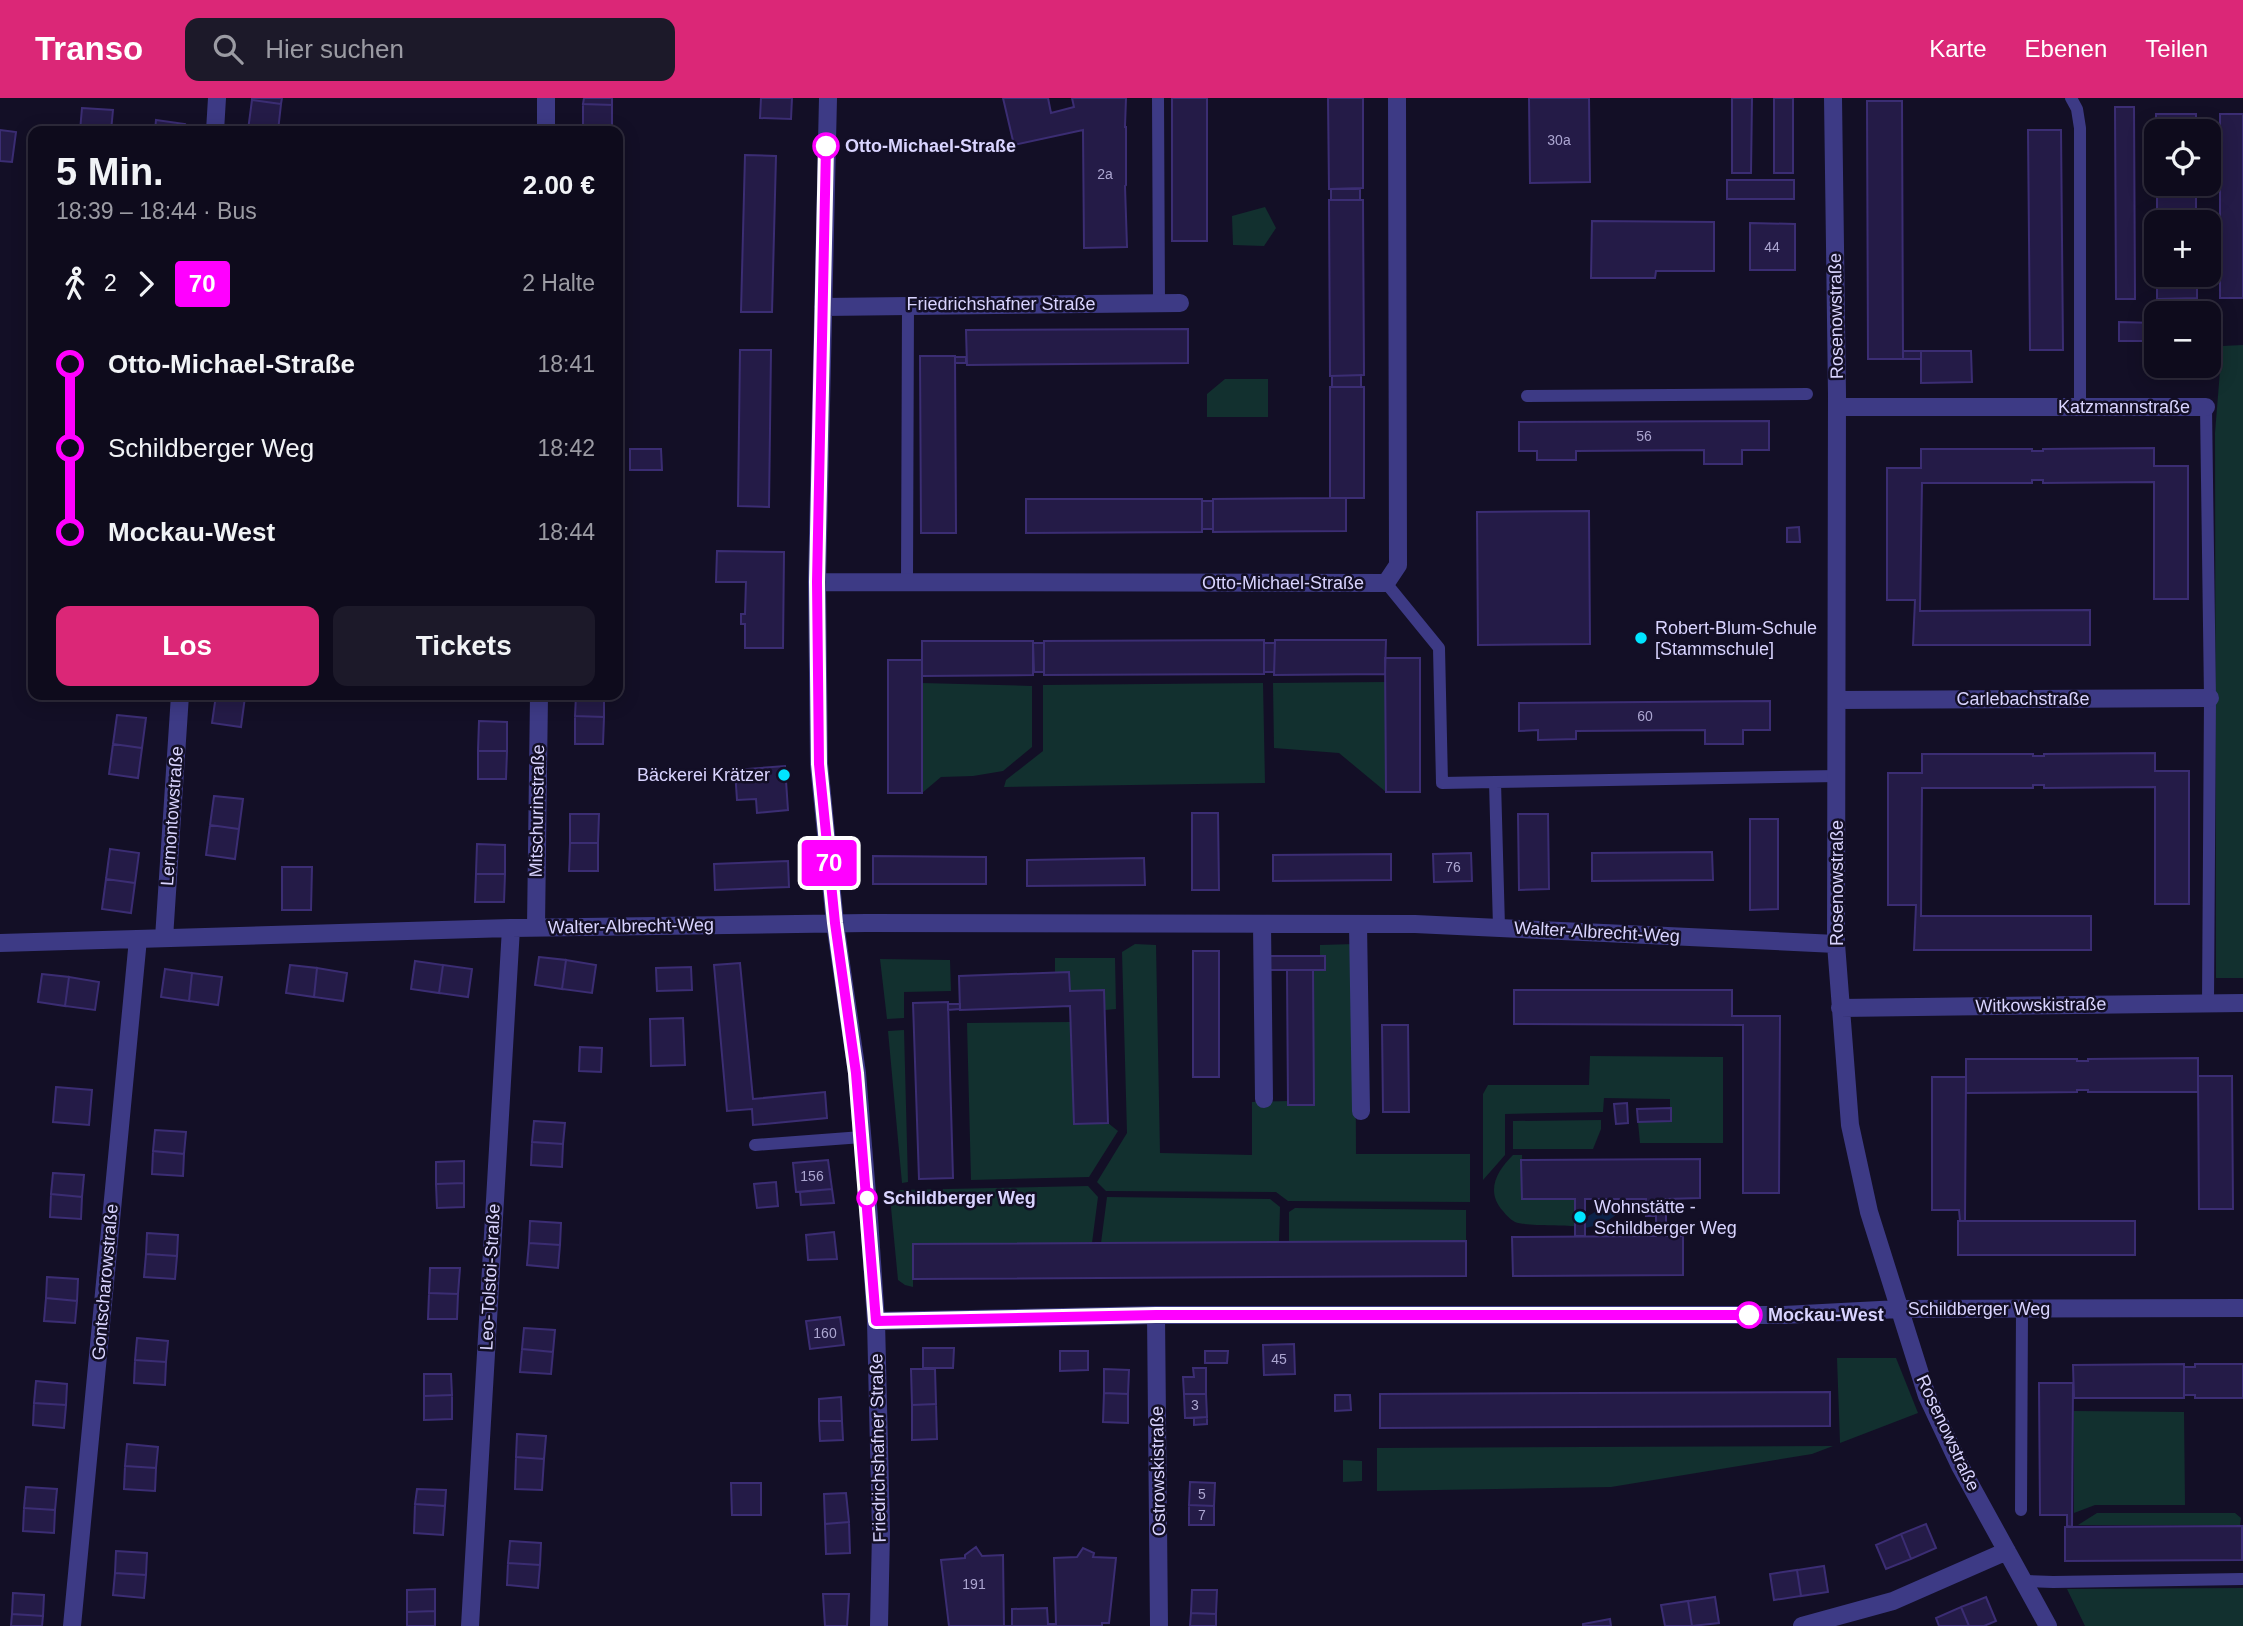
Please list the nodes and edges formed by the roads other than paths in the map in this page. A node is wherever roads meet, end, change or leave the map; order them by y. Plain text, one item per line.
1 (217, 98) edge
2 (546, 98) edge
3 (828, 98) edge
4 (1158, 98) edge
5 (1396, 98) edge
6 (1833, 98) edge
7 (2071, 98) edge
8 (215, 126) edge
9 (546, 126) edge
10 (1158, 303) junction
11 (1180, 303) dead end
12 (908, 305) junction
13 (823, 307) junction
14 (1807, 394) dead end
15 (1527, 396) dead end
16 (1837, 407) junction
17 (2080, 407) junction
18 (2206, 407) joint
19 (817, 582) junction
20 (907, 582) junction
21 (1386, 583) junction
22 (2210, 698) junction
23 (180, 700) edge
24 (539, 700) edge
25 (1837, 700) junction
26 (1837, 776) junction
27 (1495, 782) junction
28 (835, 923) junction
29 (1262, 923) junction
30 (1359, 924) junction
31 (536, 927) junction
32 (1499, 927) junction
33 (511, 928) junction
34 (164, 938) junction
35 (138, 939) junction
36 (0, 943) edge
37 (1836, 944) junction
38 (2208, 1003) junction
39 (2243, 1003) edge
40 (1840, 1008) junction
41 (1264, 1099) dead end
42 (1361, 1111) dead end
43 (862, 1137) junction
44 (755, 1144) dead end
45 (2243, 1308) edge
46 (1899, 1309) junction
47 (2022, 1309) junction
48 (1156, 1315) junction
49 (876, 1321) junction
50 (2021, 1510) dead end
51 (2007, 1551) junction
52 (2243, 1579) edge
53 (2023, 1581) junction
54 (72, 1626) edge
55 (470, 1626) edge
56 (879, 1626) edge
57 (1159, 1626) edge
58 (1802, 1626) edge
59 (2048, 1626) edge

1 - 8 street
2 - 9 street
3 - 13 street, Friedrichshafner Straße
4 - 10 lane
5 - 21 street, Otto-Michael-Straße
6 - 16 street, Rosenowstraße
7 - 17 lane
10 - 11 street, Friedrichshafner Straße
10 - 12 street, Friedrichshafner Straße
12 - 13 street, Friedrichshafner Straße
12 - 20 lane
13 - 19 street, Friedrichshafner Straße
14 - 15 lane
16 - 17 street, Katzmannstraße
16 - 25 street, Rosenowstraße
17 - 18 street, Katzmannstraße
18 - 22 lane, Katzmannstraße
19 - 20 street, Otto-Michael-Straße
19 - 28 street, Friedrichshafner Straße
20 - 21 street, Otto-Michael-Straße
21 - 27 lane
22 - 25 street, Carlebachstraße
22 - 38 lane, Katzmannstraße
23 - 34 street, Lermontowstraße
24 - 31 street, Mitschurinstraße
25 - 26 street, Rosenowstraße
26 - 27 lane
26 - 37 street, Rosenowstraße
27 - 32 lane
28 - 29 street, Walter-Albrecht-Weg
28 - 31 street, Walter-Albrecht-Weg
28 - 43 street, Friedrichshafner Straße
29 - 30 street, Walter-Albrecht-Weg
29 - 41 street
30 - 32 street, Walter-Albrecht-Weg
30 - 42 street
31 - 33 street, Walter-Albrecht-Weg
32 - 37 street, Walter-Albrecht-Weg
33 - 34 street, Walter-Albrecht-Weg
33 - 55 street, Leo-Tolstoi-Straße
34 - 35 street, Walter-Albrecht-Weg
35 - 36 street, Walter-Albrecht-Weg
35 - 54 street, Gontscharowstraße
37 - 40 street, Rosenowstraße
38 - 39 street, Witkowskistraße
38 - 40 street, Witkowskistraße
40 - 46 street, Rosenowstraße
43 - 44 lane
43 - 49 street, Friedrichshafner Straße
45 - 47 street, Schildberger Weg
46 - 47 street, Schildberger Weg
46 - 48 street, Schildberger Weg
46 - 51 street, Rosenowstraße
47 - 50 lane
48 - 49 street, Schildberger Weg
48 - 57 street, Ostrowskistraße
49 - 56 street, Friedrichshafner Straße
51 - 53 street, Rosenowstraße
51 - 58 street
52 - 53 lane
53 - 59 street, Rosenowstraße

